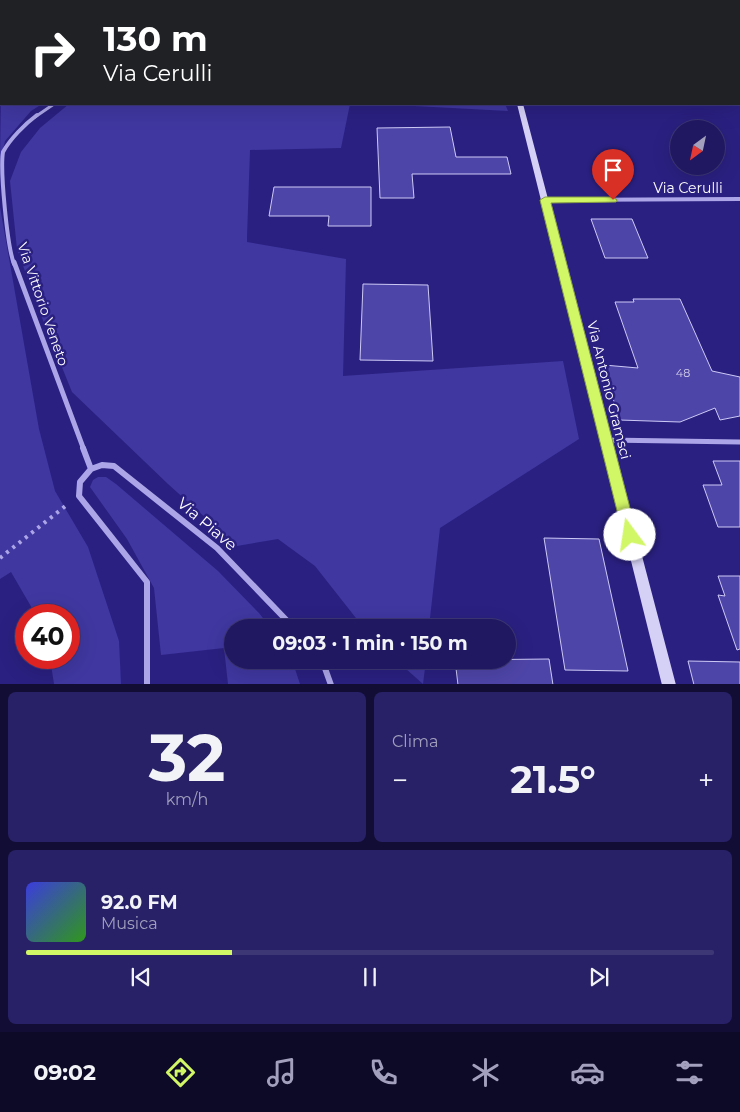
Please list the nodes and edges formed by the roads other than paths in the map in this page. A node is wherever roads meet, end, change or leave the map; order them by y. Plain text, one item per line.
1 (53, 105) edge
2 (520, 105) edge
3 (740, 199) edge
4 (545, 200) junction
5 (606, 440) junction
6 (740, 442) edge
7 (91, 469) junction
8 (285, 619) edge
9 (325, 669) edge
10 (147, 684) edge
11 (331, 684) edge
12 (669, 684) edge

1 - 7 street, Via Vittorio Veneto
2 - 4 street, Via Antonio Gramsci
3 - 4 street, Via Cerulli
4 - 5 street, Via Antonio Gramsci
5 - 6 street
5 - 12 street, Via Antonio Gramsci
7 - 8 street, Via Piave
7 - 10 street
9 - 11 street

